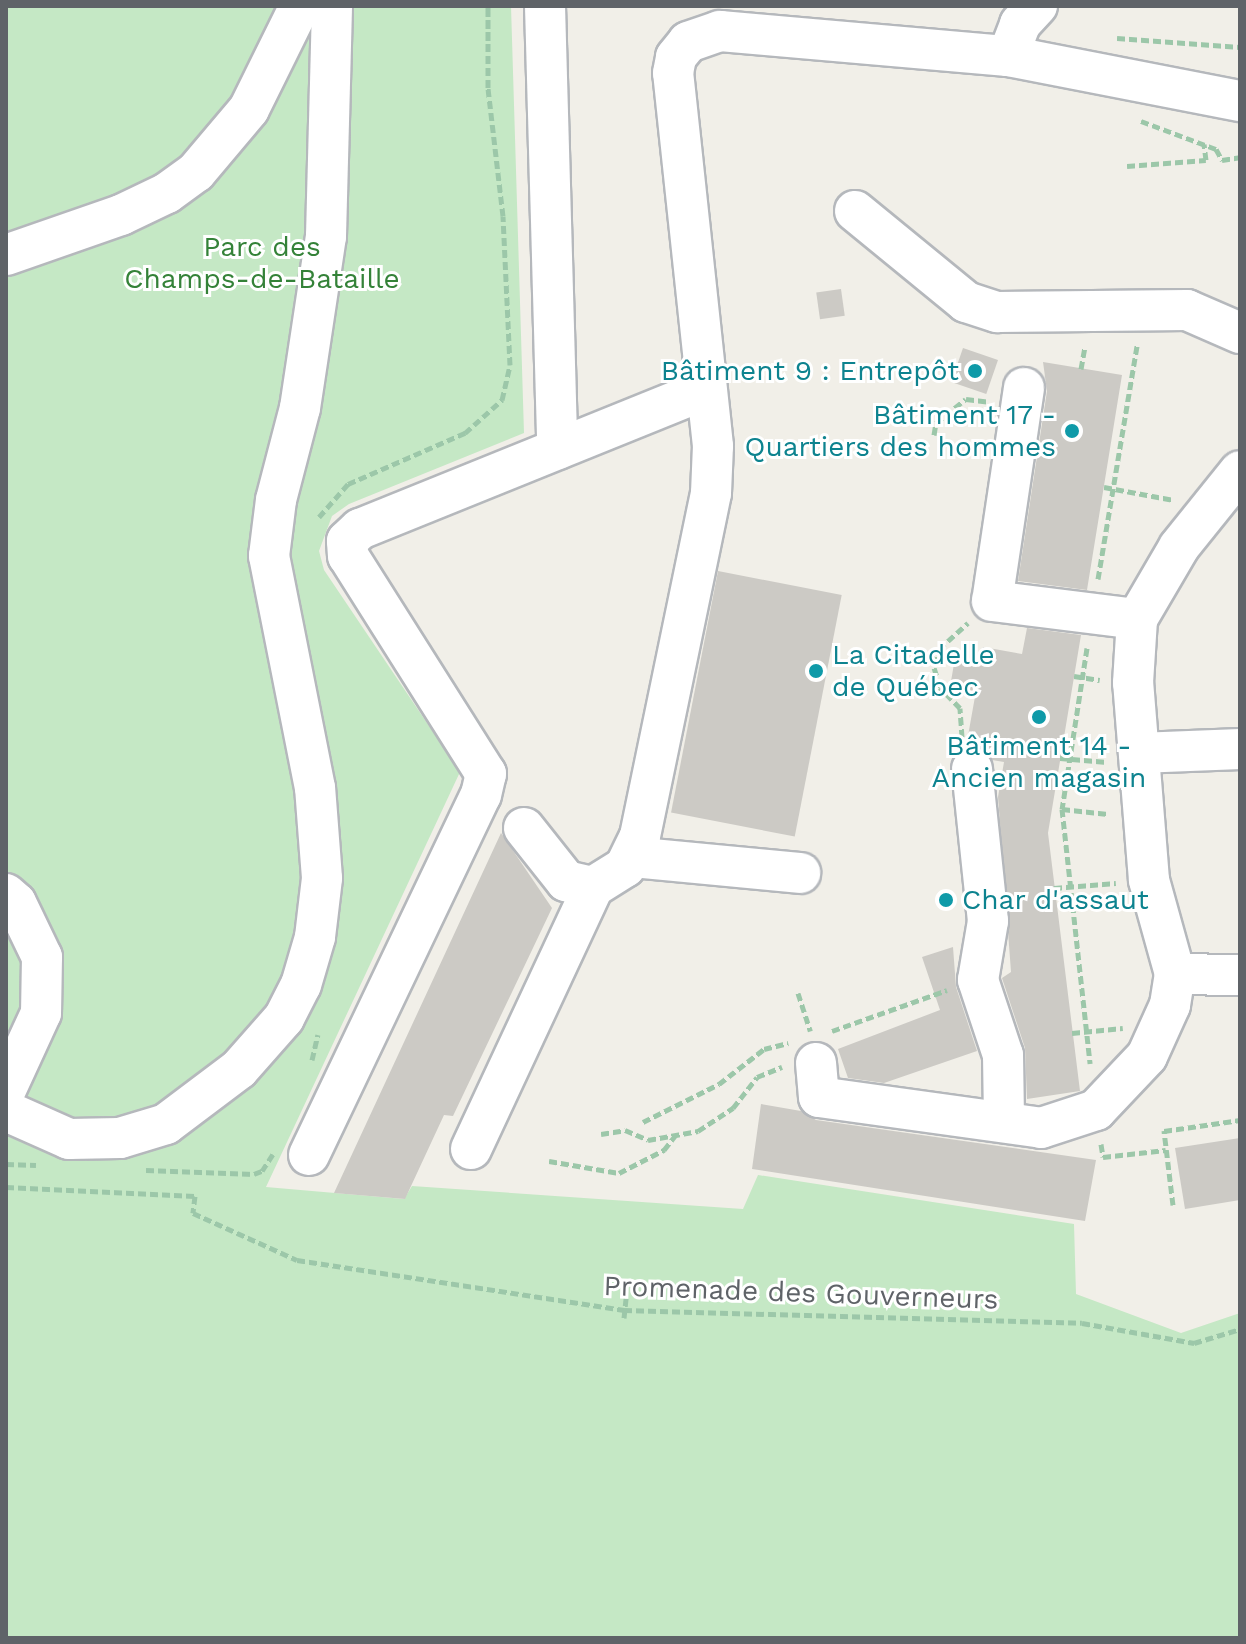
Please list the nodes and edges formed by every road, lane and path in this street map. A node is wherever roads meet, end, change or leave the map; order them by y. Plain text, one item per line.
1 (300, 6) edge
2 (332, 6) edge
3 (488, 6) edge
4 (545, 6) edge
5 (1037, 6) edge
6 (1008, 56) junction
7 (1240, 101) edge
8 (1204, 144) dead end
9 (1127, 166) dead end
10 (855, 211) dead end
11 (6, 255) edge
12 (1142, 312) junction
13 (1240, 333) edge
14 (706, 389) junction
15 (1011, 396) joint
16 (934, 435) dead end
17 (557, 449) junction
18 (1240, 471) edge
19 (1104, 487) dead end
20 (1113, 489) junction
21 (1144, 494) dead end
22 (315, 528) dead end
23 (992, 601) junction
24 (1093, 610) junction
25 (1137, 619) junction
26 (1240, 749) edge
27 (1060, 758) dead end
28 (1070, 759) junction
29 (1139, 759) junction
30 (972, 769) joint
31 (1062, 809) junction
32 (1144, 818) junction
33 (524, 828) dead end
34 (632, 857) junction
35 (800, 873) dead end
36 (1149, 880) junction
37 (1070, 886) junction
38 (593, 887) junction
39 (1054, 888) dead end
40 (6, 894) edge
41 (1175, 974) junction
42 (1240, 975) edge
43 (816, 1063) joint
44 (6, 1089) edge
45 (1096, 1110) junction
46 (6, 1111) edge
47 (1240, 1120) edge
48 (1004, 1122) junction
49 (601, 1134) dead end
50 (675, 1136) junction
51 (471, 1149) dead end
52 (1166, 1150) junction
53 (309, 1155) dead end
54 (549, 1161) dead end
55 (6, 1187) edge
56 (1173, 1205) dead end
57 (626, 1298) dead end
58 (624, 1310) junction
59 (624, 1318) dead end
60 (1240, 1329) edge

1 - 11 street
2 - 46 street
3 - 22 path
4 - 17 street
5 - 6 street
6 - 7 street
6 - 14 street
8 - 9 path
10 - 12 street
12 - 13 street
12 - 20 path
14 - 17 street
14 - 34 street
15 - 16 path
15 - 23 street
17 - 53 street
18 - 25 street
19 - 20 path
20 - 21 path
20 - 24 path
23 - 24 street
23 - 30 path
24 - 25 street
24 - 28 path
25 - 29 street
26 - 29 street
27 - 28 path
28 - 29 path
28 - 31 path
29 - 32 street
30 - 48 street
31 - 32 path
31 - 37 path
32 - 36 street
33 - 38 street
34 - 35 street
34 - 38 street
36 - 37 path
36 - 41 street
37 - 39 path
37 - 45 path
38 - 51 street
40 - 44 street
41 - 42 street
41 - 45 street
43 - 48 street
43 - 50 path
45 - 48 street
45 - 52 path
47 - 52 path
49 - 50 path
50 - 54 path
52 - 56 path
55 - 58 path, Promenade des Gouverneurs, bridge
57 - 58 path
58 - 59 path
58 - 60 path, Promenade des Gouverneurs, bridge

